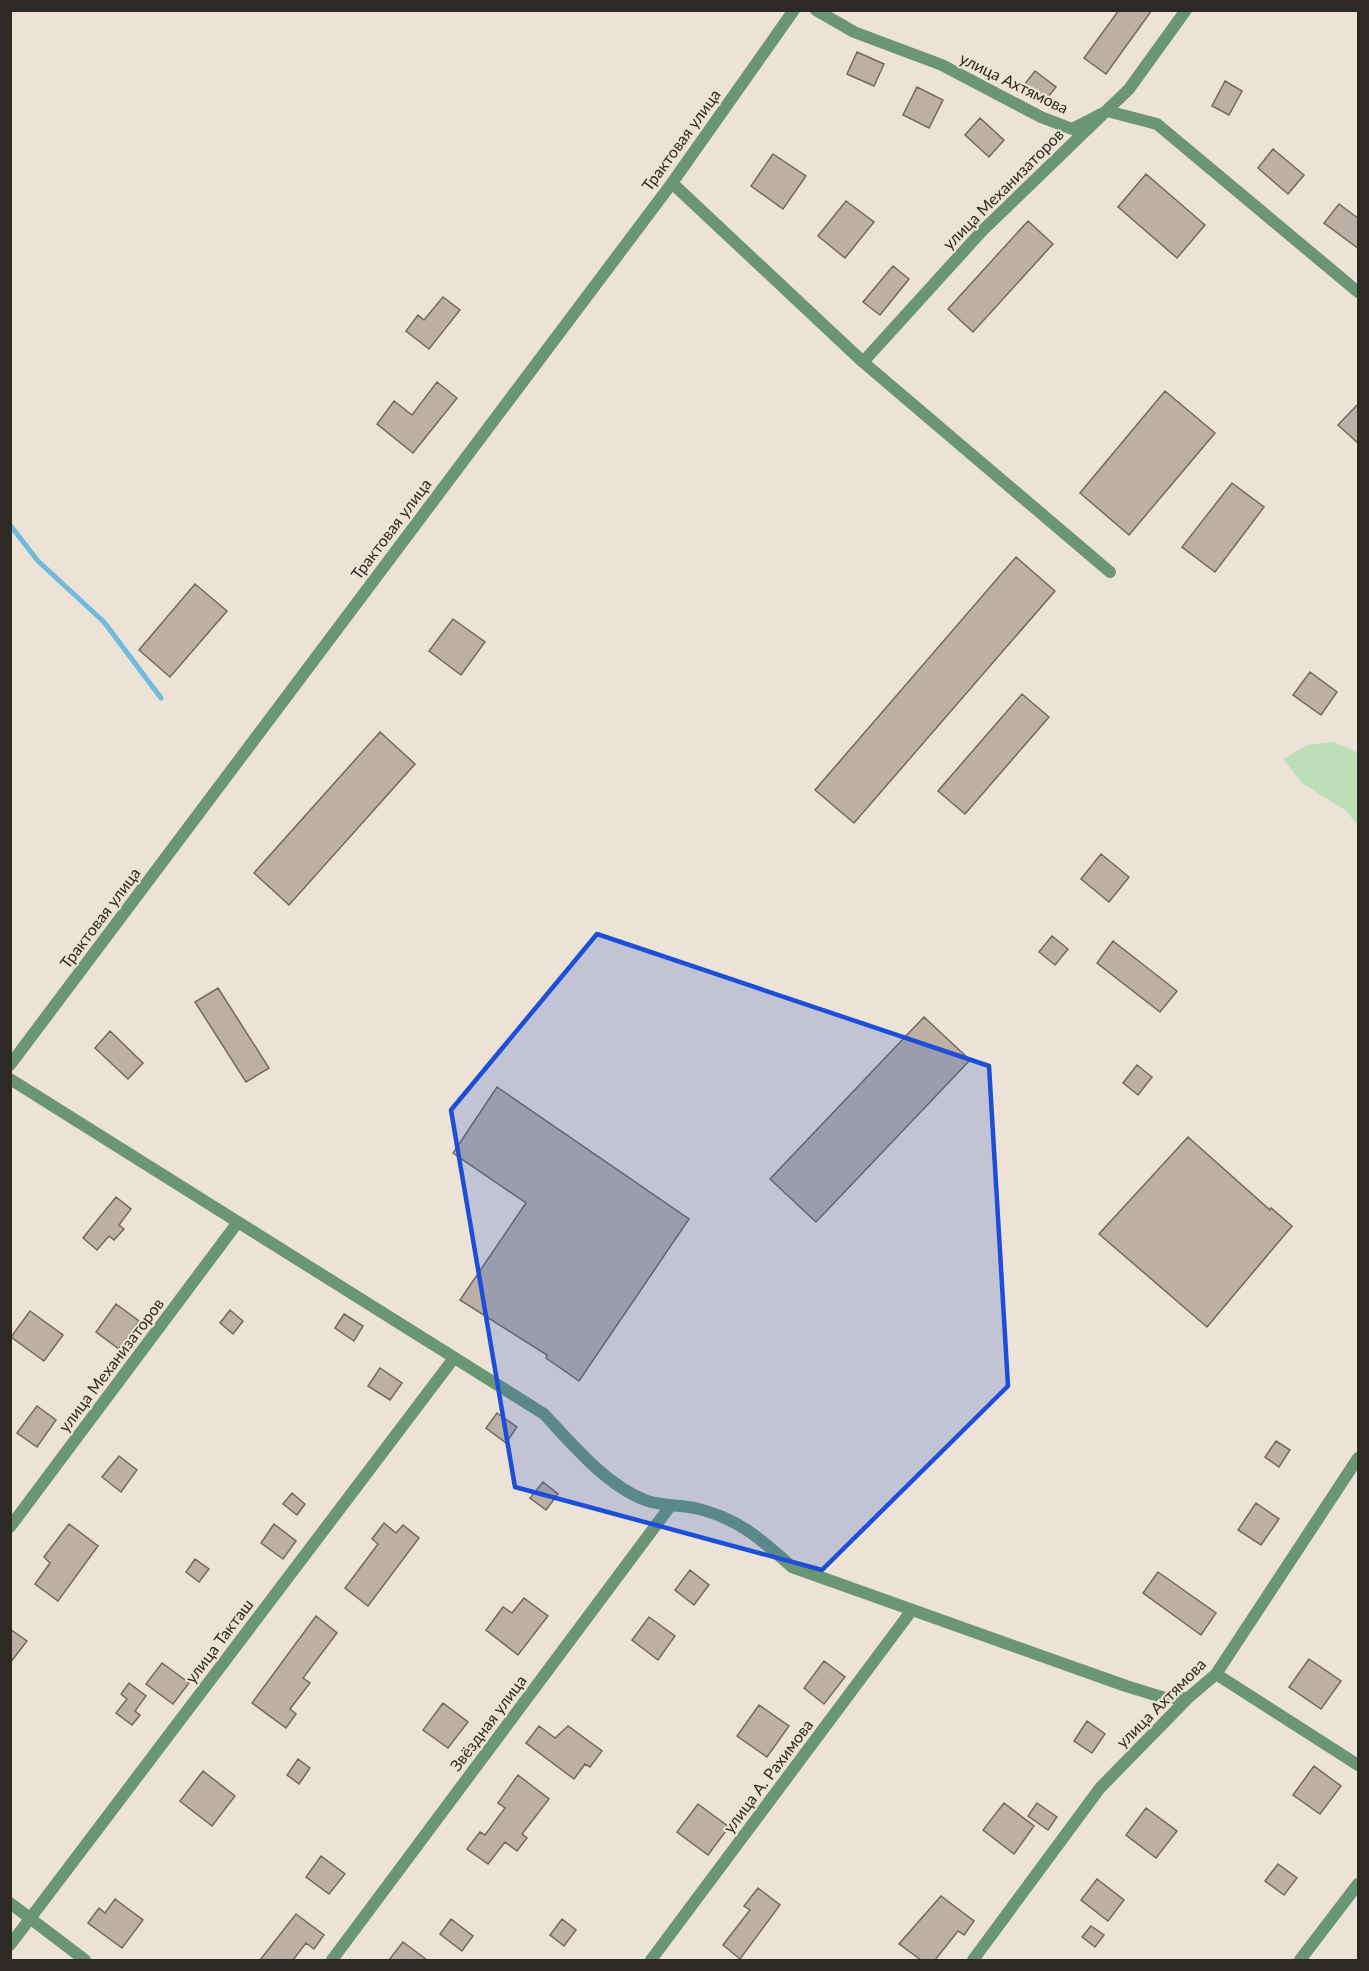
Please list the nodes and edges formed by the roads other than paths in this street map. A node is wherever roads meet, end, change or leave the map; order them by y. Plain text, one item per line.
1 (794, 10) edge
2 (816, 10) edge
3 (1186, 10) edge
4 (1107, 111) junction
5 (672, 183) junction
6 (1359, 292) edge
7 (863, 362) junction
8 (1110, 572) dead end
9 (10, 1065) edge
10 (10, 1079) edge
11 (238, 1222) junction
12 (454, 1358) junction
13 (1358, 1460) edge
14 (671, 1504) junction
15 (10, 1527) edge
16 (912, 1610) junction
17 (1216, 1674) junction
18 (1188, 1698) junction
19 (1359, 1765) edge
20 (1359, 1884) edge
21 (10, 1903) edge
22 (30, 1918) junction
23 (10, 1945) edge
24 (85, 1960) edge
25 (332, 1960) edge
26 (651, 1960) edge
27 (973, 1960) edge
28 (1300, 1960) edge

1 - 5 street, Трактовая улица
2 - 4 street, улица Ахтямова
3 - 4 street, улица Механизаторов
4 - 6 street
4 - 7 street, улица Механизаторов
5 - 7 street
5 - 9 street, Трактовая улица
7 - 8 street
10 - 11 street
11 - 12 street
11 - 15 street, улица Механизаторов
12 - 14 street
12 - 22 street, улица Такташ
13 - 17 street, улица Ахтямова
14 - 16 street
14 - 25 street, Звёздная улица
16 - 18 street
16 - 26 street, улица А. Рахимова
17 - 18 street, улица Ахтямова
17 - 19 street
18 - 27 street, улица Ахтямова
20 - 28 street
21 - 22 street
22 - 23 street, улица Такташ
22 - 24 street

